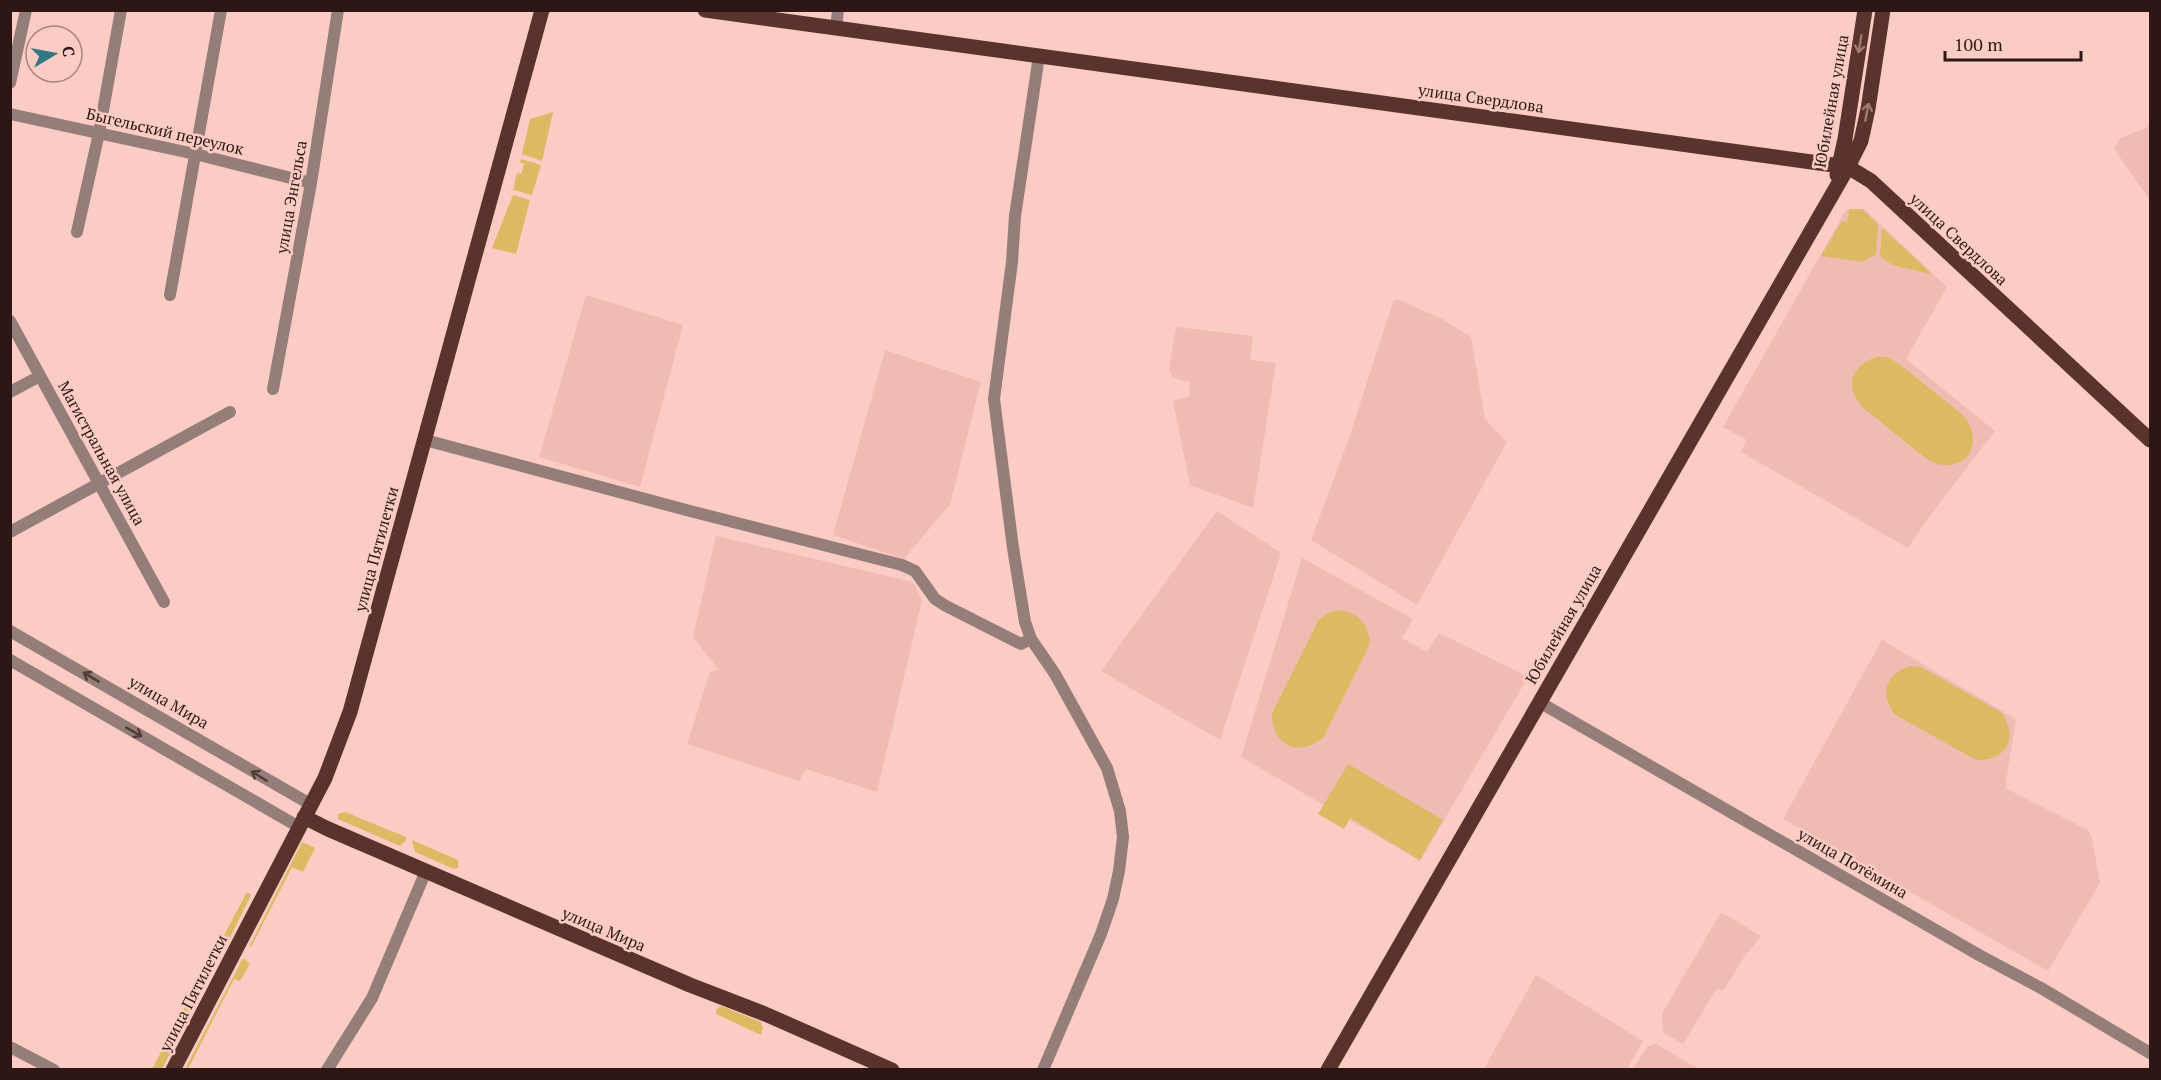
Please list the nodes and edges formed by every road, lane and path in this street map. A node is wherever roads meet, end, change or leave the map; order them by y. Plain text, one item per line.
1 (26, 10) edge
2 (121, 10) edge
3 (221, 10) edge
4 (338, 10) edge
5 (542, 10) edge
6 (705, 10) edge
7 (838, 10) edge
8 (1865, 10) edge
9 (1883, 10) edge
10 (836, 28) junction
11 (1039, 56) junction
12 (10, 83) edge
13 (10, 114) edge
14 (99, 133) junction
15 (195, 154) junction
16 (1844, 166) junction
17 (311, 183) junction
18 (77, 232) dead end
19 (170, 295) dead end
20 (10, 321) edge
21 (40, 376) junction
22 (273, 389) dead end
23 (10, 392) edge
24 (230, 412) dead end
25 (425, 440) junction
26 (2151, 440) edge
27 (99, 482) junction
28 (10, 532) edge
29 (164, 602) dead end
30 (10, 631) edge
31 (1031, 639) junction
32 (10, 660) edge
33 (1539, 702) junction
34 (304, 816) junction
35 (426, 871) junction
36 (10, 1047) edge
37 (2151, 1053) edge
38 (54, 1070) edge
39 (173, 1070) edge
40 (327, 1070) edge
41 (892, 1070) edge
42 (1043, 1070) edge
43 (1328, 1070) edge

1 - 12 street
2 - 14 street
3 - 15 street
4 - 17 street, улица Энгельса
5 - 25 main road, улица Пятилетки
6 - 10 main road, улица Свердлова
7 - 10 street
8 -> 16 main road, Юбилейная улица
16 -> 9 main road, Юбилейная улица
10 - 11 main road, улица Свердлова
11 - 16 main road, улица Свердлова
11 - 31 street
13 - 14 street, Быгельский переулок
14 - 15 street, Быгельский переулок
14 - 18 street
15 - 17 street, Быгельский переулок
15 - 19 street
16 - 26 main road, улица Свердлова
16 - 33 main road, Юбилейная улица
17 - 22 street, улица Энгельса
20 - 21 street, Магистральная улица
21 - 23 street
21 - 27 street, Магистральная улица
24 - 27 street
25 - 31 street
25 - 34 main road, улица Пятилетки
27 - 28 street
27 - 29 street, Магистральная улица
34 -> 30 street, улица Мира
31 - 42 street
32 -> 34 street, улица Мира
33 - 37 street, улица Потёмина
33 - 43 main road, Юбилейная улица
34 - 35 main road, улица Мира
34 - 39 main road, улица Пятилетки
35 - 40 street
35 - 41 main road, улица Мира
36 - 38 street

